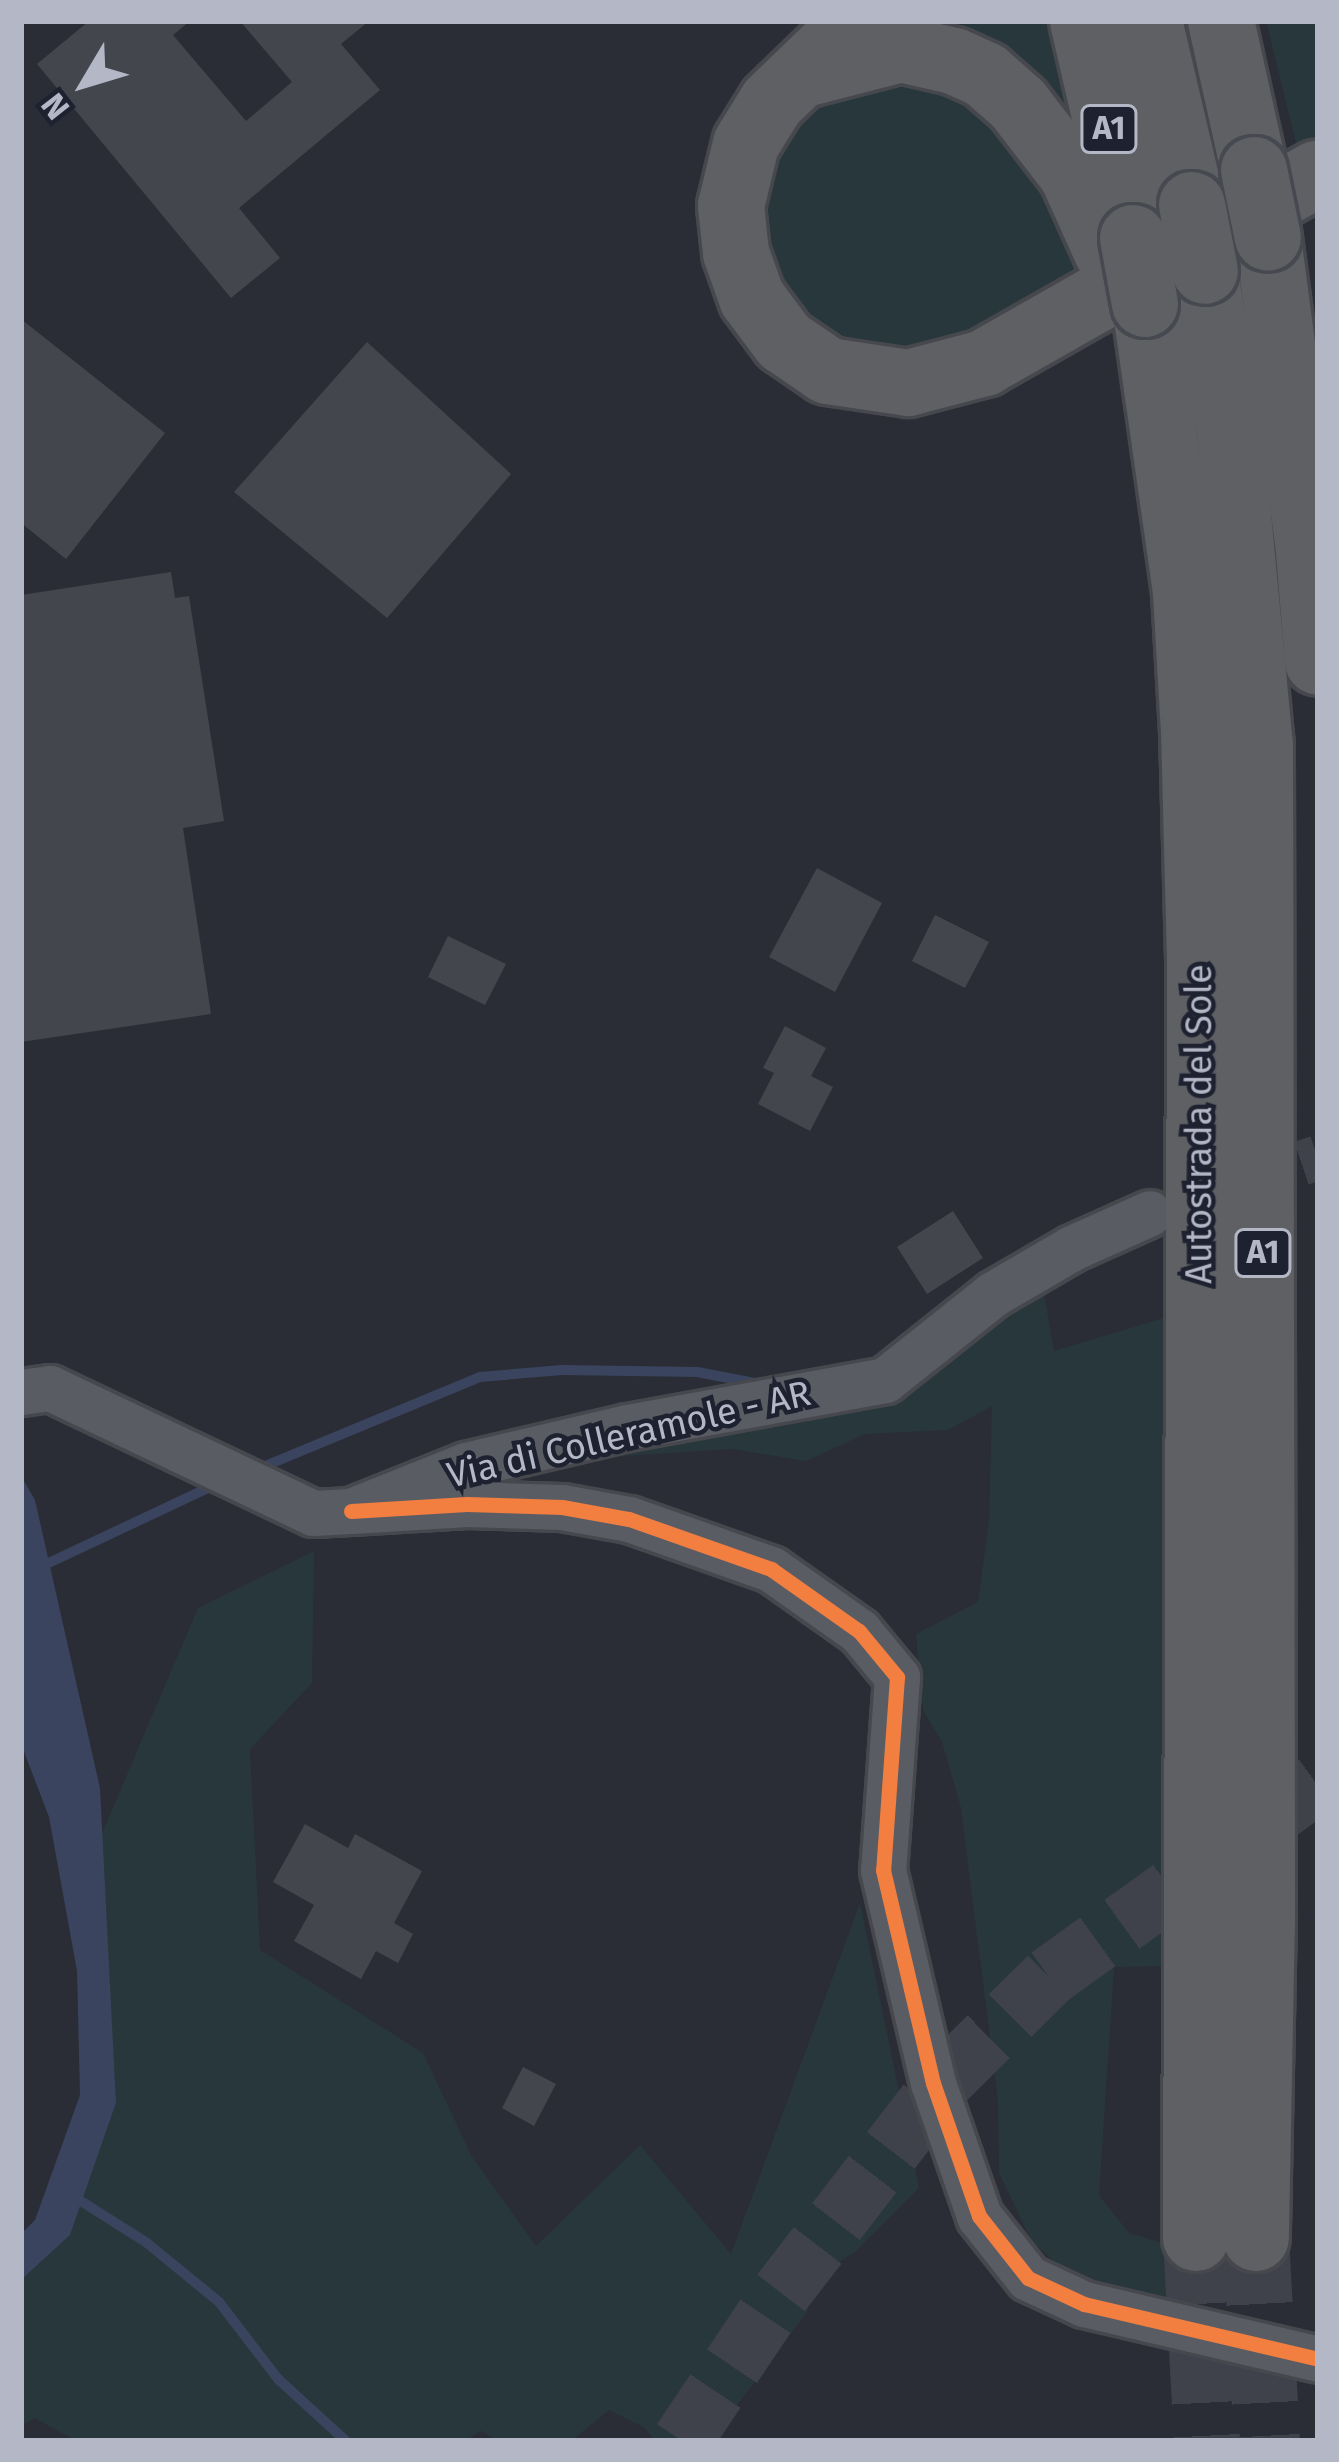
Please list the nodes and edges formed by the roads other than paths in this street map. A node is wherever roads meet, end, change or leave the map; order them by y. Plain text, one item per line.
1 (856, 21) edge
2 (1083, 21) edge
3 (1149, 21) edge
4 (1221, 21) edge
5 (793, 78) junction
6 (1286, 171) edge
7 (1119, 245) junction
8 (1318, 662) edge
9 (1150, 1213) dead end
10 (21, 1392) edge
11 (350, 1511) junction
12 (1318, 2359) edge

1 - 5 highway
2 - 7 highway, Autostrada del Sole / A1
3 - 7 highway, Autostrada del Sole / A1, bridge
4 - 6 highway
5 - 6 highway
5 - 7 highway
6 - 8 highway, bridge
9 - 11 street, Via di Colleramole - AR
10 - 11 street, Via di Colleramole - AR
11 - 12 street

